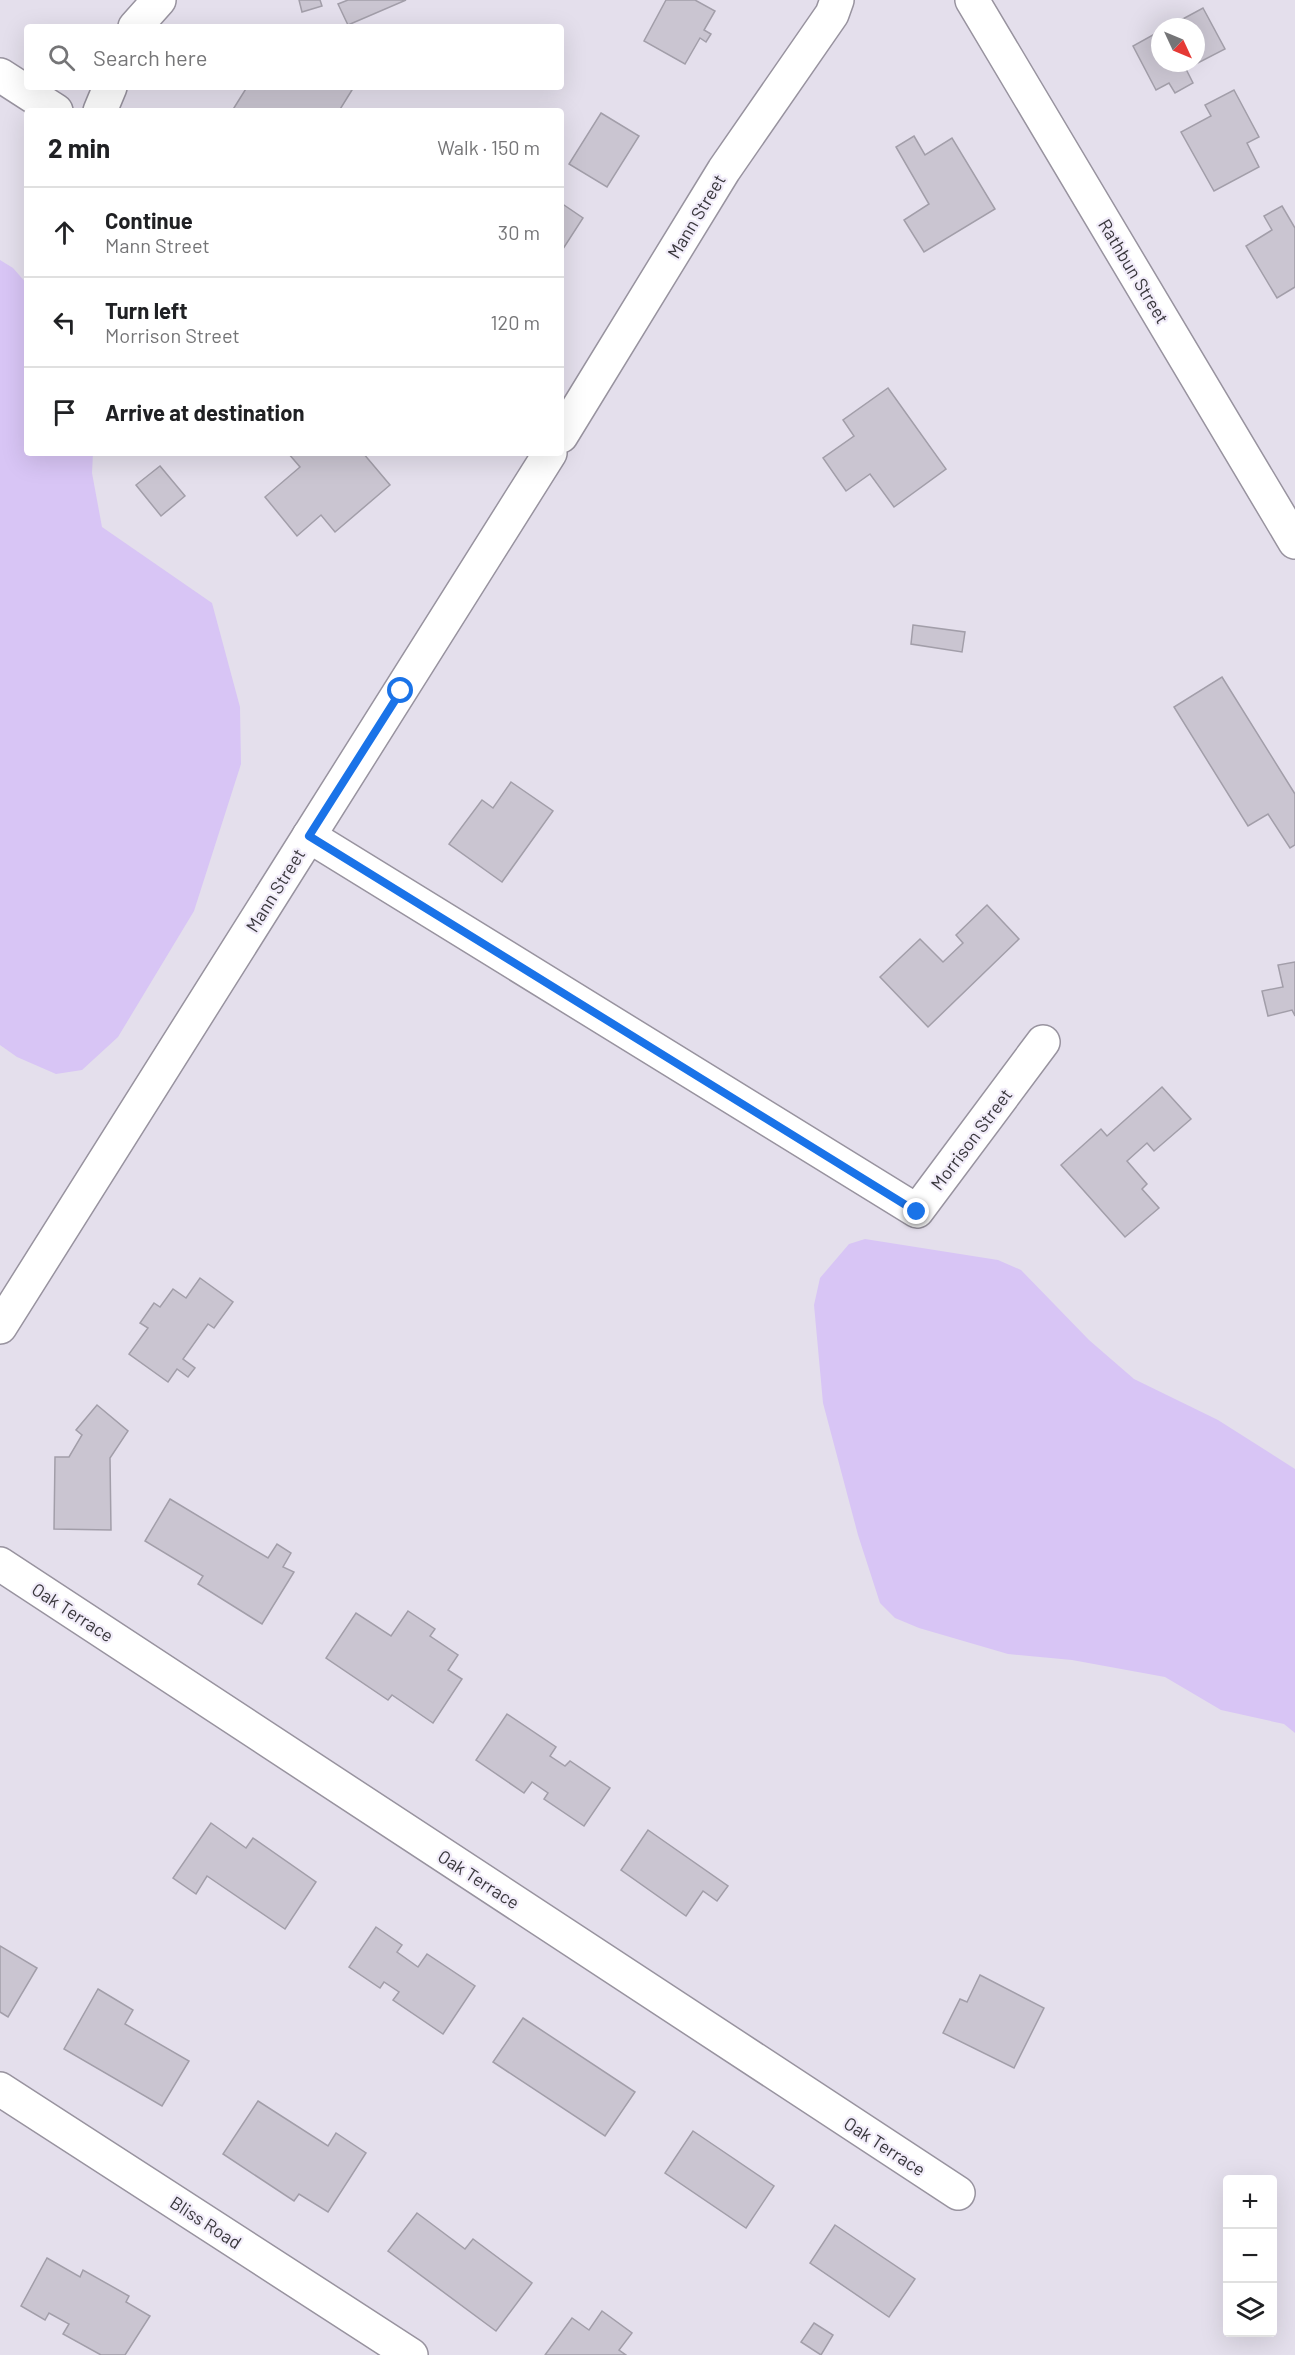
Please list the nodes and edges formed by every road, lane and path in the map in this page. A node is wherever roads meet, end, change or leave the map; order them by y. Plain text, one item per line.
1 (159, 0) edge
2 (837, 0) edge
3 (972, 0) edge
4 (138, 24) edge
5 (0, 75) edge
6 (109, 90) edge
7 (51, 108) edge
8 (101, 108) edge
9 (564, 431) edge
10 (548, 456) edge
11 (1282, 501) edge
12 (1295, 542) edge
13 (309, 836) junction
14 (1043, 1042) dead end
15 (0, 1327) edge
16 (0, 1564) edge
17 (0, 2089) edge
18 (958, 2193) dead end
19 (411, 2355) edge

1 - 4 street
2 - 9 street, Mann Street
3 - 11 street, Rathbun Street
5 - 7 street
6 - 8 street
10 - 13 street, Mann Street
11 - 12 street, Rathbun Street
13 - 14 street, Morrison Street
13 - 15 street, Mann Street
16 - 18 street, Oak Terrace
17 - 19 street, Bliss Road

